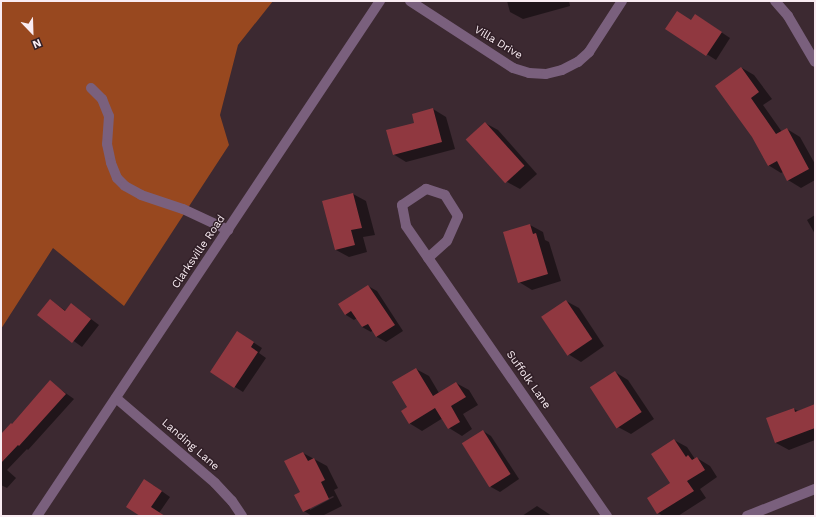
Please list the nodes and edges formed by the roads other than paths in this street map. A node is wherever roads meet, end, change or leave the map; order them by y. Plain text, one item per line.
1 (380, 1) edge
2 (410, 1) edge
3 (622, 1) edge
4 (775, 1) edge
5 (815, 62) edge
6 (91, 88) dead end
7 (228, 230) junction
8 (428, 258) junction
9 (116, 398) junction
10 (815, 489) edge
11 (38, 516) edge
12 (242, 516) edge
13 (607, 516) edge
14 (747, 516) edge

1 - 7 street, Clarksville Road
2 - 3 street, Villa Drive
4 - 5 street
6 - 7 street
7 - 9 street, Clarksville Road
8 - 8 street, Suffolk Lane
8 - 13 street, Suffolk Lane
9 - 11 street, Clarksville Road
9 - 12 street, Landing Lane
10 - 14 street

